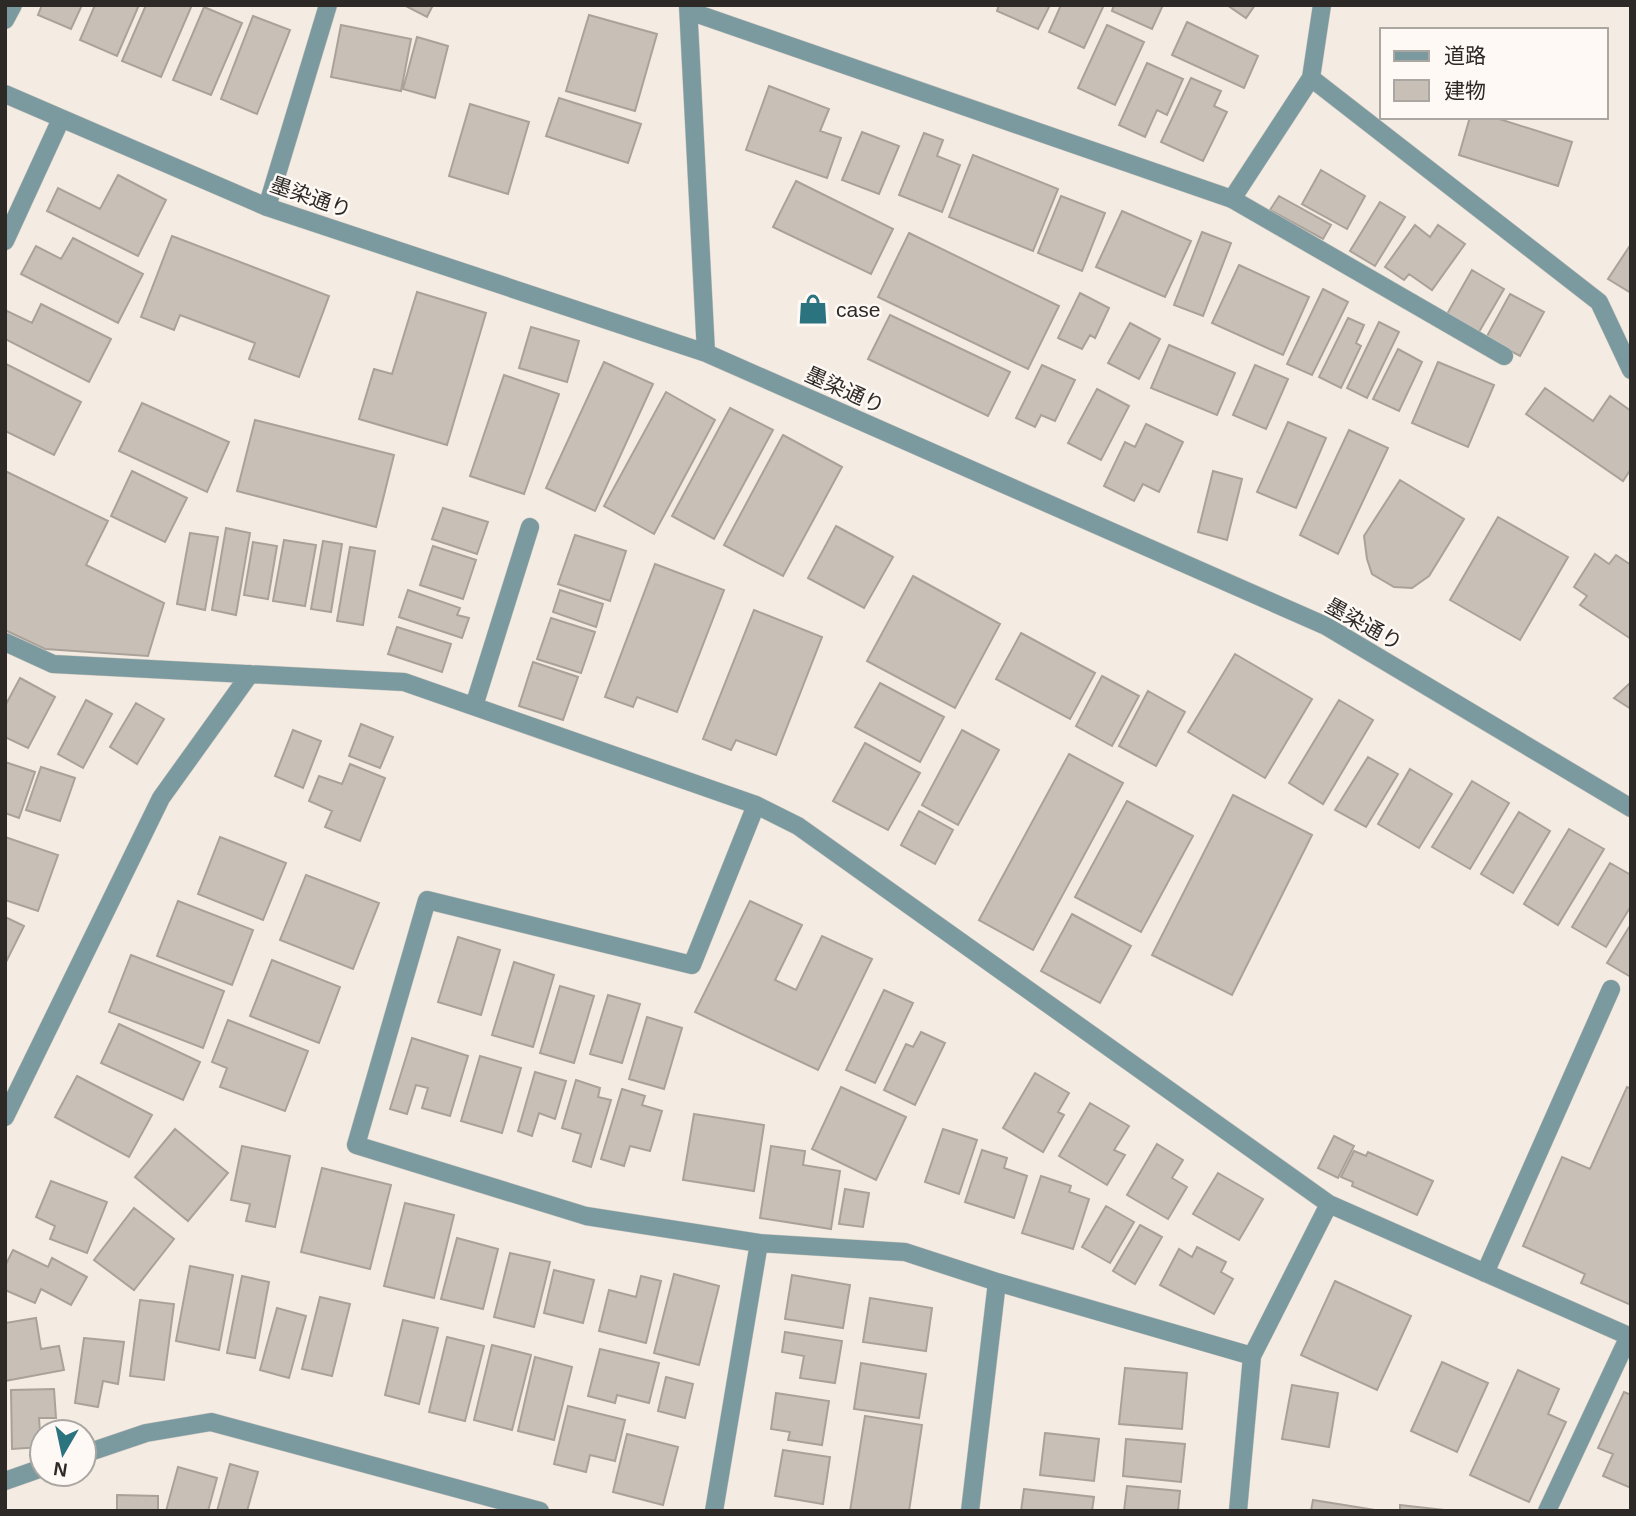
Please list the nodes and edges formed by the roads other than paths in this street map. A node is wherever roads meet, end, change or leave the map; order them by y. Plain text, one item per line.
1 (13, 5) edge
2 (328, 5) edge
3 (1322, 5) edge
4 (689, 8) edge
5 (5, 20) edge
6 (1311, 78) junction
7 (5, 94) edge
8 (61, 119) junction
9 (1231, 200) junction
10 (267, 207) junction
11 (5, 241) edge
12 (706, 353) junction
13 (1504, 356) dead end
14 (1631, 370) edge
15 (530, 527) dead end
16 (5, 642) edge
17 (250, 674) junction
18 (474, 706) junction
19 (756, 805) junction
20 (1631, 808) edge
21 (1611, 989) dead end
22 (5, 1117) edge
23 (1329, 1204) junction
24 (759, 1243) junction
25 (1485, 1273) junction
26 (997, 1282) junction
27 (1630, 1336) edge
28 (1252, 1356) junction
29 (98, 1449) edge
30 (28, 1473) edge
31 (5, 1481) edge
32 (540, 1511) edge
33 (714, 1511) edge
34 (970, 1511) edge
35 (1238, 1511) edge
36 (1547, 1511) edge

1 - 5 street
2 - 10 street
3 - 6 street
4 - 9 street
4 - 12 street
6 - 9 street
6 - 14 street
7 - 8 street, 墨染通り
8 - 10 street, 墨染通り
8 - 11 street
9 - 13 street
10 - 12 street, 墨染通り
12 - 20 street, 墨染通り
15 - 18 street
16 - 17 street
17 - 18 street
17 - 22 street
18 - 19 street
19 - 23 street
19 - 24 street
21 - 25 street
23 - 25 street
23 - 28 street
24 - 26 street
24 - 33 street
25 - 27 street
26 - 28 street
26 - 34 street
27 - 36 street
28 - 35 street
29 - 32 street
30 - 31 street

